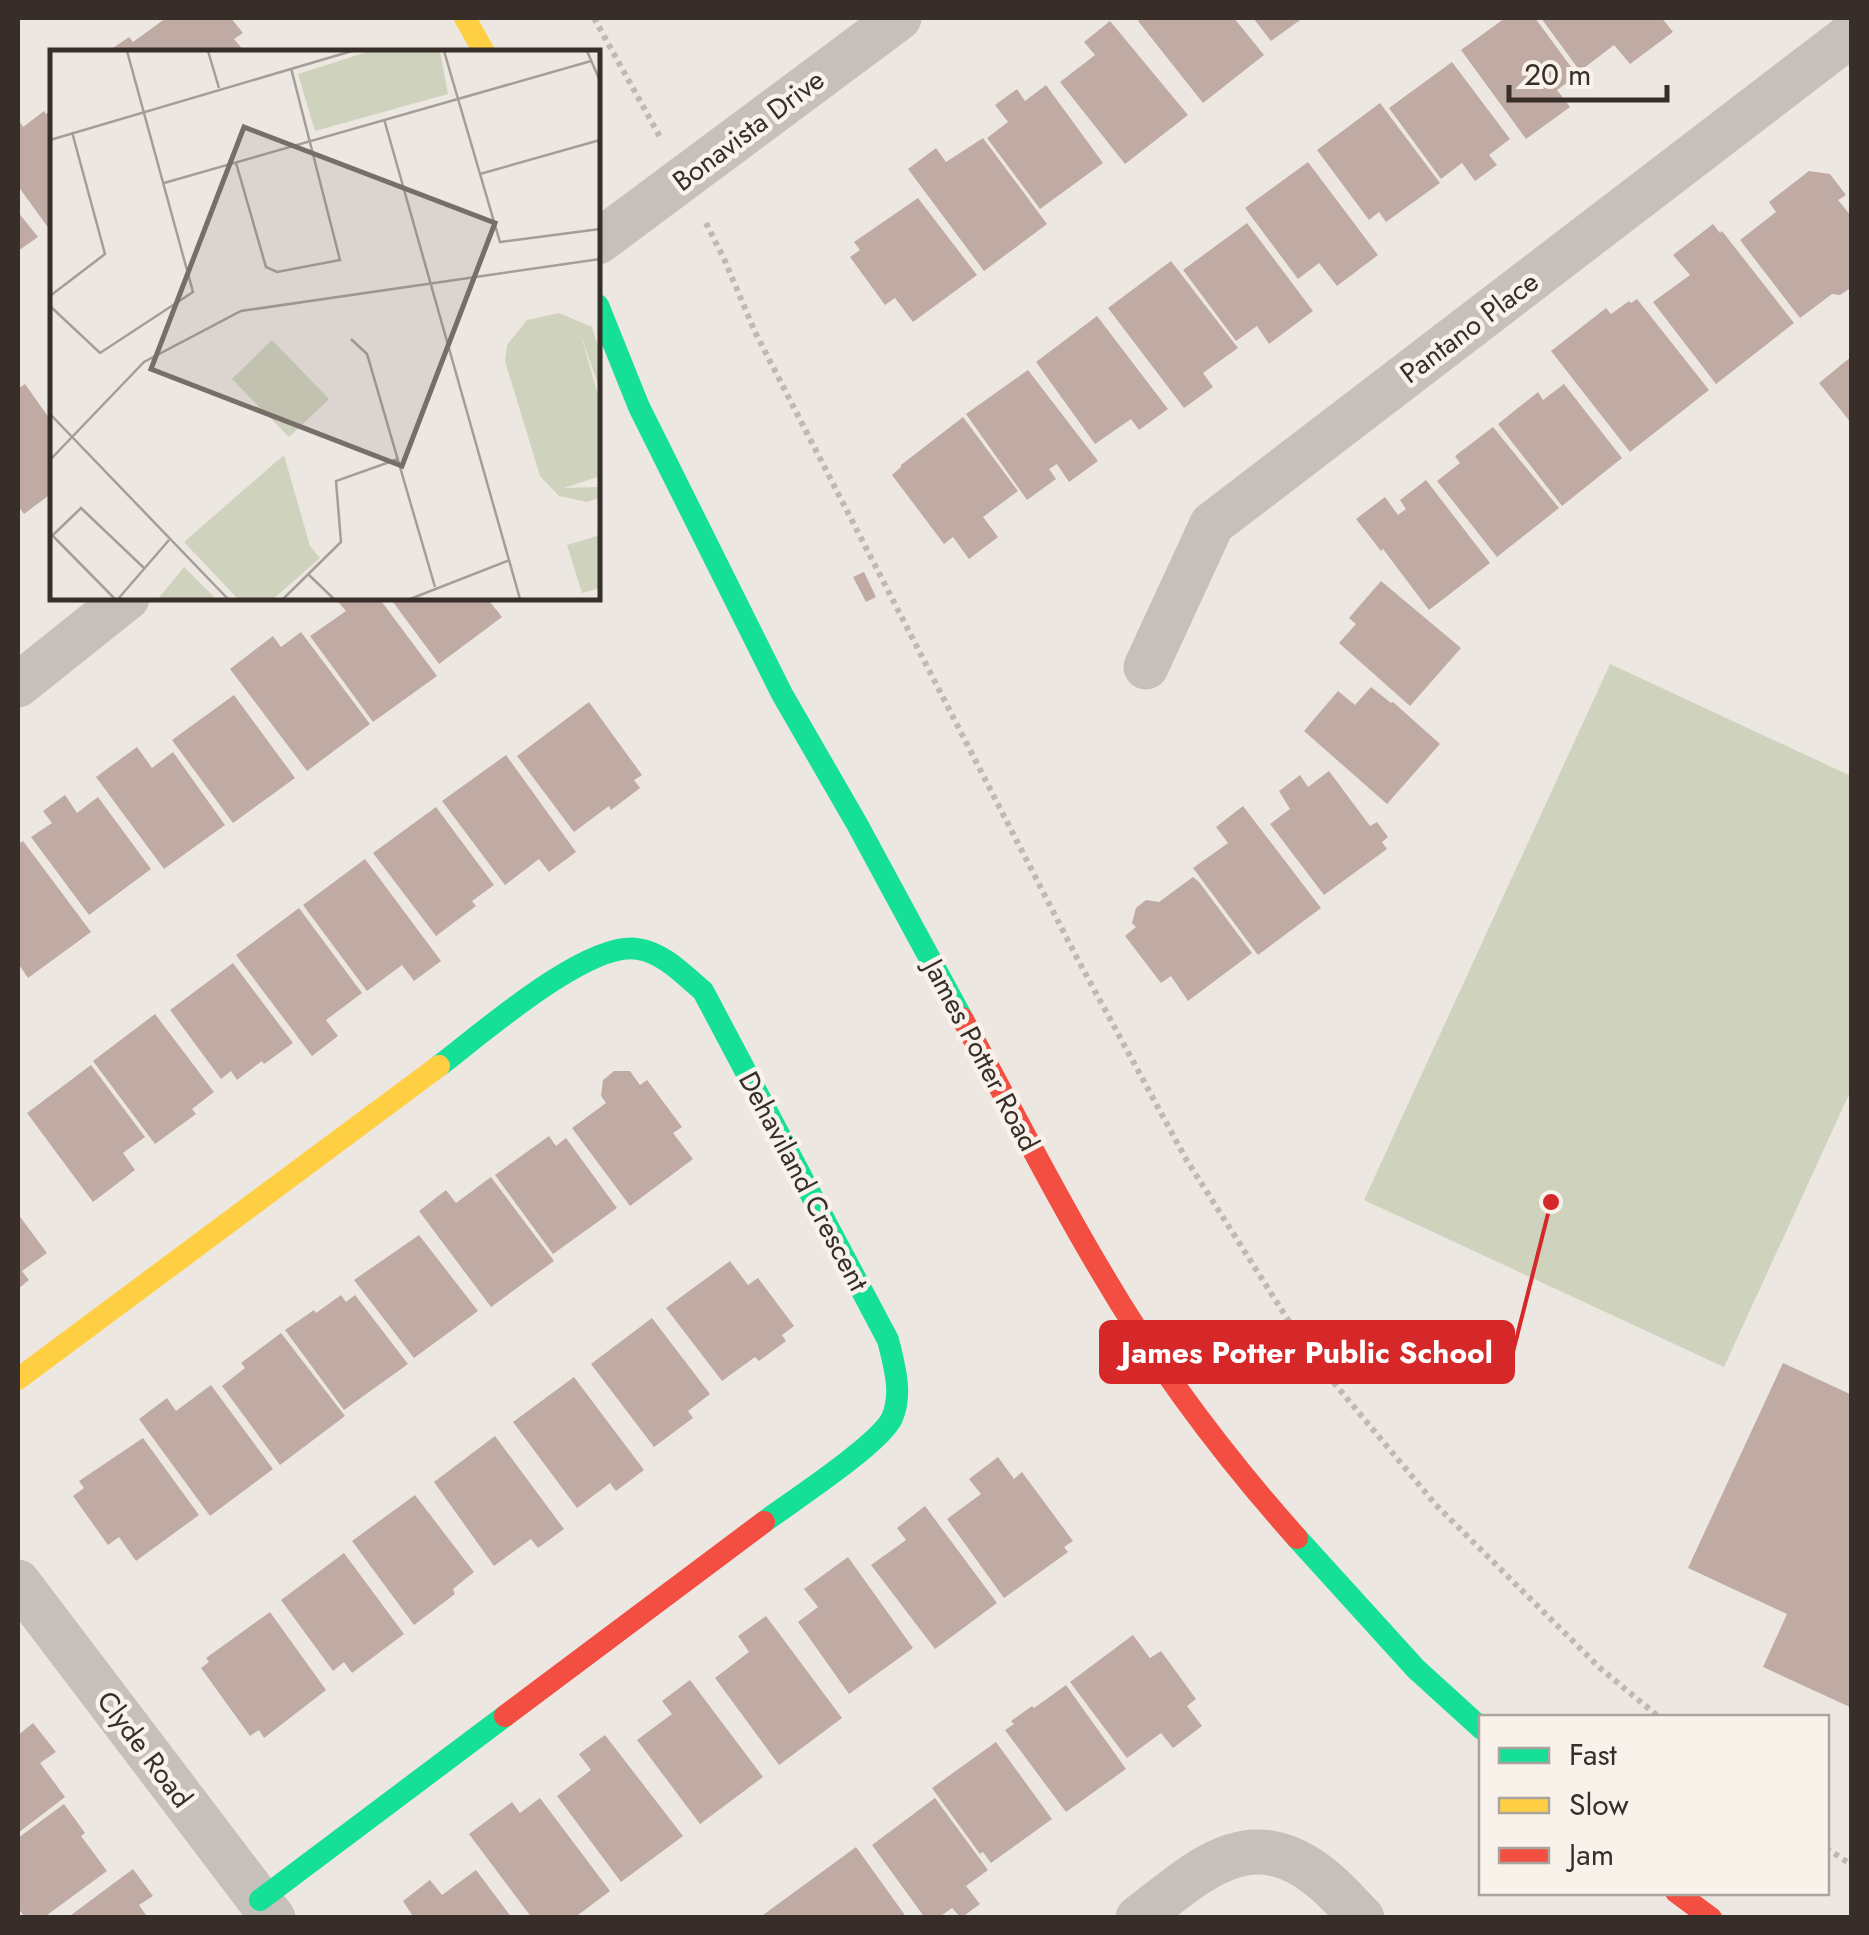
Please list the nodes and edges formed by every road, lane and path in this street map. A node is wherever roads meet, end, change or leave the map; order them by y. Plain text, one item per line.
1 (465, 18) edge
2 (594, 18) edge
3 (899, 18) edge
4 (483, 50) edge
5 (1845, 50) edge
6 (638, 96) dead end
7 (600, 241) edge
8 (726, 262) dead end
9 (600, 310) edge
10 (124, 600) edge
11 (1146, 667) dead end
12 (18, 685) edge
13 (18, 1379) edge
14 (18, 1582) edge
15 (1656, 1715) edge
16 (1479, 1726) edge
17 (1829, 1850) edge
18 (1852, 1865) edge
19 (1680, 1895) edge
20 (266, 1909) edge
21 (1138, 1918) edge
22 (1362, 1918) edge
23 (1711, 1918) edge

1 - 4 street
2 - 6 path
3 - 7 street, Bonavista Drive
5 - 11 street, Pantano Place
8 - 15 path
9 - 16 street, James Potter Road
10 - 12 street
13 - 20 street, Dehaviland Crescent
14 - 20 street, Clyde Road
17 - 18 path
19 - 23 street
21 - 22 street

